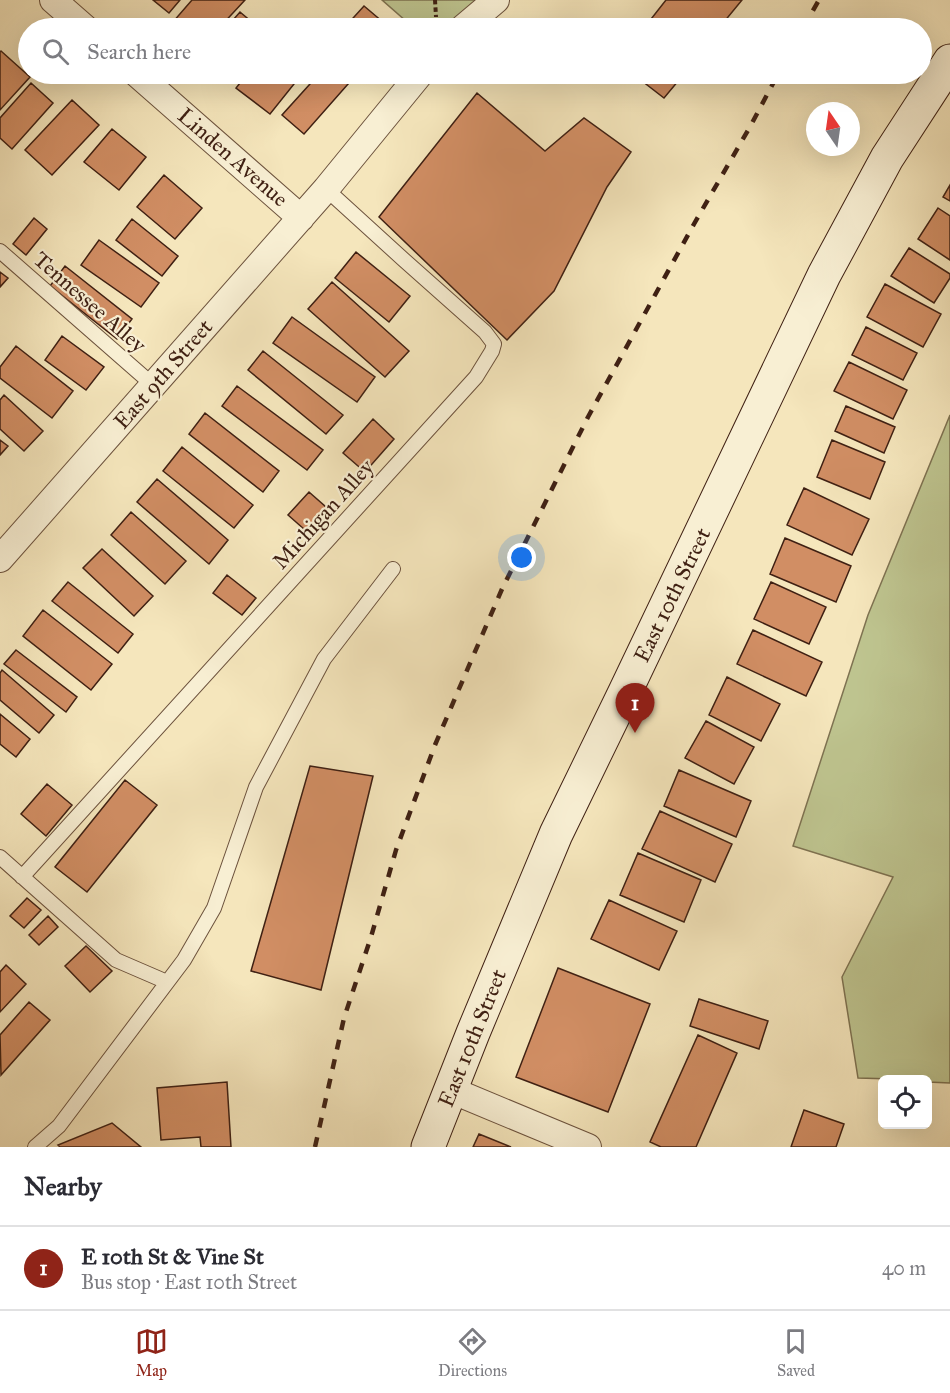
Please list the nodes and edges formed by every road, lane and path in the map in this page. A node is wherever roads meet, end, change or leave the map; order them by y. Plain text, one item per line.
1 (53, 0) edge
2 (496, 0) edge
3 (74, 18) edge
4 (475, 18) edge
5 (950, 61) edge
6 (148, 84) edge
7 (412, 84) edge
8 (326, 189) junction
9 (301, 218) junction
10 (0, 251) edge
11 (153, 385) junction
12 (0, 558) edge
13 (393, 569) dead end
14 (0, 856) edge
15 (22, 877) junction
16 (167, 982) junction
17 (451, 1090) junction
18 (35, 1147) edge
19 (428, 1147) edge
20 (588, 1147) edge

1 - 3 street
2 - 4 street
5 - 17 main road, East 10th Street
6 - 9 street, Linden Avenue
7 - 8 street, East 9th Street
8 - 9 street, East 9th Street
8 - 15 lane, Michigan Alley
9 - 11 street, East 9th Street
10 - 11 lane, Tennessee Alley
11 - 12 street, East 9th Street
13 - 16 lane
14 - 15 lane
15 - 16 lane
16 - 18 lane
17 - 19 main road, East 10th Street
17 - 20 street

